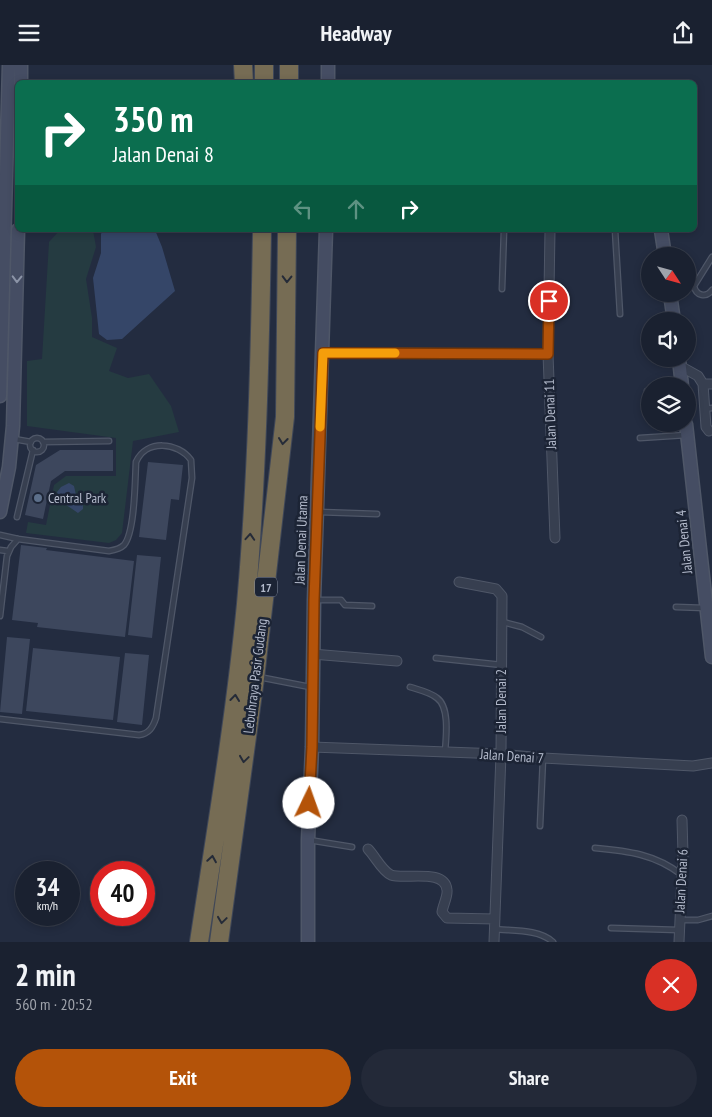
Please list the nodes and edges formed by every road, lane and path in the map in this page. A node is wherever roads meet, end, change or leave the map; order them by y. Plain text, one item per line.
1 (9, 65) edge
2 (22, 65) edge
3 (243, 65) edge
4 (264, 65) edge
5 (289, 65) edge
6 (328, 65) edge
7 (21, 80) edge
8 (244, 80) edge
9 (264, 80) edge
10 (289, 80) edge
11 (328, 80) edge
12 (18, 232) edge
13 (250, 232) edge
14 (262, 232) edge
15 (287, 232) edge
16 (326, 232) edge
17 (504, 232) edge
18 (550, 232) edge
19 (615, 232) edge
20 (661, 232) edge
21 (663, 247) edge
22 (712, 257) edge
23 (502, 289) dead end
24 (712, 290) edge
25 (620, 314) dead end
26 (323, 353) junction
27 (548, 354) junction
28 (686, 367) edge
29 (707, 384) edge
30 (0, 396) edge
31 (708, 408) edge
32 (259, 414) junction
33 (710, 431) edge
34 (671, 432) edge
35 (686, 432) edge
36 (640, 438) dead end
37 (12, 439) junction
38 (109, 441) dead end
39 (32, 442) junction
40 (43, 442) junction
41 (33, 451) junction
42 (5, 466) edge
43 (0, 512) edge
44 (317, 512) junction
45 (377, 514) dead end
46 (17, 517) dead end
47 (0, 535) edge
48 (555, 537) dead end
49 (18, 539) junction
50 (0, 550) edge
51 (8, 551) junction
52 (707, 570) edge
53 (459, 582) dead end
54 (314, 600) junction
55 (372, 607) dead end
56 (676, 607) dead end
57 (706, 607) junction
58 (0, 617) edge
59 (502, 622) junction
60 (541, 637) dead end
61 (711, 637) edge
62 (312, 654) junction
63 (712, 657) edge
64 (436, 658) dead end
65 (397, 661) dead end
66 (502, 665) junction
67 (255, 676) junction
68 (312, 687) junction
69 (410, 687) dead end
70 (0, 719) edge
71 (312, 747) junction
72 (445, 752) junction
73 (501, 754) junction
74 (542, 758) junction
75 (712, 763) edge
76 (682, 820) dead end
77 (540, 826) dead end
78 (308, 840) junction
79 (352, 847) dead end
80 (595, 848) dead end
81 (368, 849) dead end
82 (682, 875) junction
83 (712, 916) edge
84 (495, 919) junction
85 (679, 925) junction
86 (611, 928) dead end
87 (494, 929) junction
88 (199, 942) edge
89 (219, 942) edge
90 (308, 942) edge
91 (494, 942) edge
92 (553, 942) edge
93 (679, 942) edge

1 - 30 street
2 - 7 street
3 - 8 highway
4 - 9 highway
5 - 10 highway
6 - 11 street
12 -> 37 street
13 - 32 highway
14 - 32 highway, Lebuhraya Pasir Gudang / 17
15 -> 67 highway, Lebuhraya Pasir Gudang / 17
16 - 26 street, Jalan Denai Utama
17 - 23 lane
18 - 27 street, Jalan Denai 11
19 - 25 lane
20 - 21 street
22 - 24 lane
26 - 27 street
26 - 44 street, Jalan Denai Utama
27 - 48 street, Jalan Denai 11
28 - 29 street
29 - 31 street
31 - 33 street
88 -> 32 highway, Lebuhraya Pasir Gudang / 17
34 - 36 lane
35 - 52 street, Jalan Denai 4
37 - 39 lane
37 - 42 street
38 - 40 lane
39 - 40 lane
39 - 41 lane
40 - 41 lane
41 - 46 lane
42 - 43 street
44 - 45 lane
44 - 54 street, Jalan Denai Utama
47 - 49 lane
49 - 51 lane
49 - 70 lane
50 - 51 lane
51 - 58 lane
52 - 57 street, Jalan Denai 4
53 - 59 street, Jalan Denai 2
54 - 55 lane
54 - 62 street, Jalan Denai Utama
56 - 57 lane
57 - 61 street, Jalan Denai 4
59 - 60 lane
59 - 66 street, Jalan Denai 2
61 - 63 street, Jalan Denai 4
62 - 65 street
62 - 68 street, Jalan Denai Utama
64 - 66 lane
66 - 73 street, Jalan Denai 2
67 - 68 lane
67 -> 89 highway, Lebuhraya Pasir Gudang / 17
68 - 71 street, Jalan Denai Utama
69 - 72 lane
71 - 72 street, Jalan Denai 7
71 - 78 street, Jalan Denai Utama
72 - 73 street, Jalan Denai 7
73 - 74 street, Jalan Denai 7
73 - 84 street, Jalan Denai 2
74 - 75 street, Jalan Denai 7
74 - 77 lane
76 - 82 street, Jalan Denai 6
78 - 79 lane
78 - 90 street, Jalan Denai Utama
80 - 82 lane
81 - 84 street
82 - 85 street, Jalan Denai 6
83 - 85 lane
84 - 87 street, Jalan Denai 2
85 - 86 lane
85 - 93 street, Jalan Denai 6
87 - 91 street, Jalan Denai 2
87 - 92 lane

